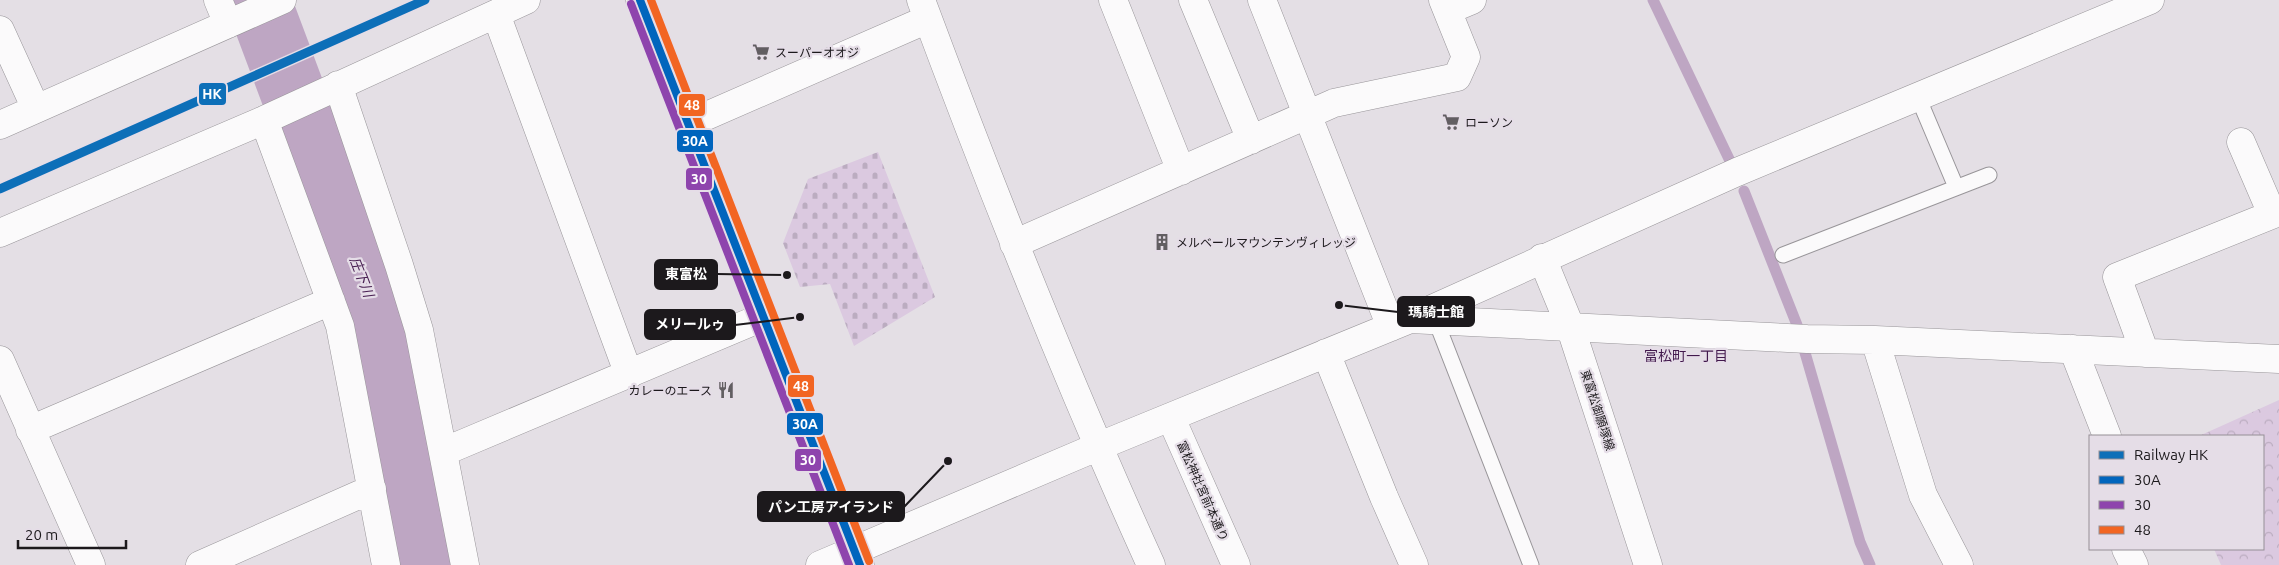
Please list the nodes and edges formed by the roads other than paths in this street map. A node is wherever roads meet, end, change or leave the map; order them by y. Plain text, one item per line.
1 (282, 0) edge
2 (526, 0) edge
3 (640, 0) edge
4 (1113, 0) edge
5 (1193, 0) edge
6 (1262, 0) edge
7 (1472, 0) edge
8 (2150, 0) edge
9 (1445, 5) edge
10 (924, 9) edge
11 (228, 14) edge
12 (496, 14) junction
13 (0, 30) edge
14 (330, 89) junction
15 (1918, 97) junction
16 (36, 109) junction
17 (1308, 115) junction
18 (270, 117) junction
19 (688, 124) junction
20 (0, 125) edge
21 (1251, 140) junction
22 (2241, 142) dead end
23 (1181, 171) junction
24 (1989, 175) dead end
25 (1956, 187) junction
26 (2276, 213) edge
27 (0, 233) edge
28 (1014, 244) junction
29 (1783, 255) dead end
30 (1542, 258) junction
31 (331, 301) junction
32 (763, 317) junction
33 (1412, 322) junction
34 (1570, 326) junction
35 (1876, 340) junction
36 (2073, 349) junction
37 (1326, 353) junction
38 (2145, 353) junction
39 (2279, 359) edge
40 (0, 360) edge
41 (629, 375) junction
42 (1171, 418) junction
43 (30, 430) junction
44 (2107, 435) edge
45 (1097, 447) junction
46 (443, 452) junction
47 (372, 489) junction
48 (2126, 550) edge
49 (858, 558) edge
50 (91, 565) edge
51 (200, 565) edge
52 (386, 565) edge
53 (465, 565) edge
54 (820, 565) edge
55 (1151, 565) edge
56 (1236, 565) edge
57 (1414, 565) edge
58 (1531, 565) edge
59 (1648, 565) edge
60 (1959, 565) edge
61 (2134, 565) edge

1 - 11 street
2 - 12 street
3 - 19 street
4 - 23 street
5 - 21 street
6 - 17 street
7 - 9 street
8 - 15 street
9 - 17 street
10 - 19 street
10 - 28 street
11 - 16 street
12 - 14 street
12 - 41 street
13 - 16 street
14 - 18 street
14 - 46 street
15 - 25 lane
15 - 30 street
16 - 20 street
17 - 21 street
17 - 33 street
18 - 27 street
18 - 31 street
19 - 32 street
21 - 23 street
22 - 26 street
23 - 28 street
24 - 25 lane
25 - 29 lane
26 - 38 street
28 - 45 street
30 - 33 street
30 - 34 street, 東富松御願塚線
31 - 43 street
31 - 47 street
32 - 41 street
32 - 49 street
33 - 34 street
33 - 37 street
33 - 58 lane
34 - 35 street
34 - 59 street, 東富松御願塚線
35 - 36 street
35 - 60 street
36 - 38 street
36 - 44 street
37 - 42 street
37 - 57 street
38 - 39 street
40 - 43 street
41 - 46 street
42 - 45 street
42 - 56 street, 富松神社宮前本通り
43 - 50 street
45 - 49 street
45 - 55 street
46 - 53 street
47 - 51 street
47 - 52 street
48 - 61 street
49 - 54 street

